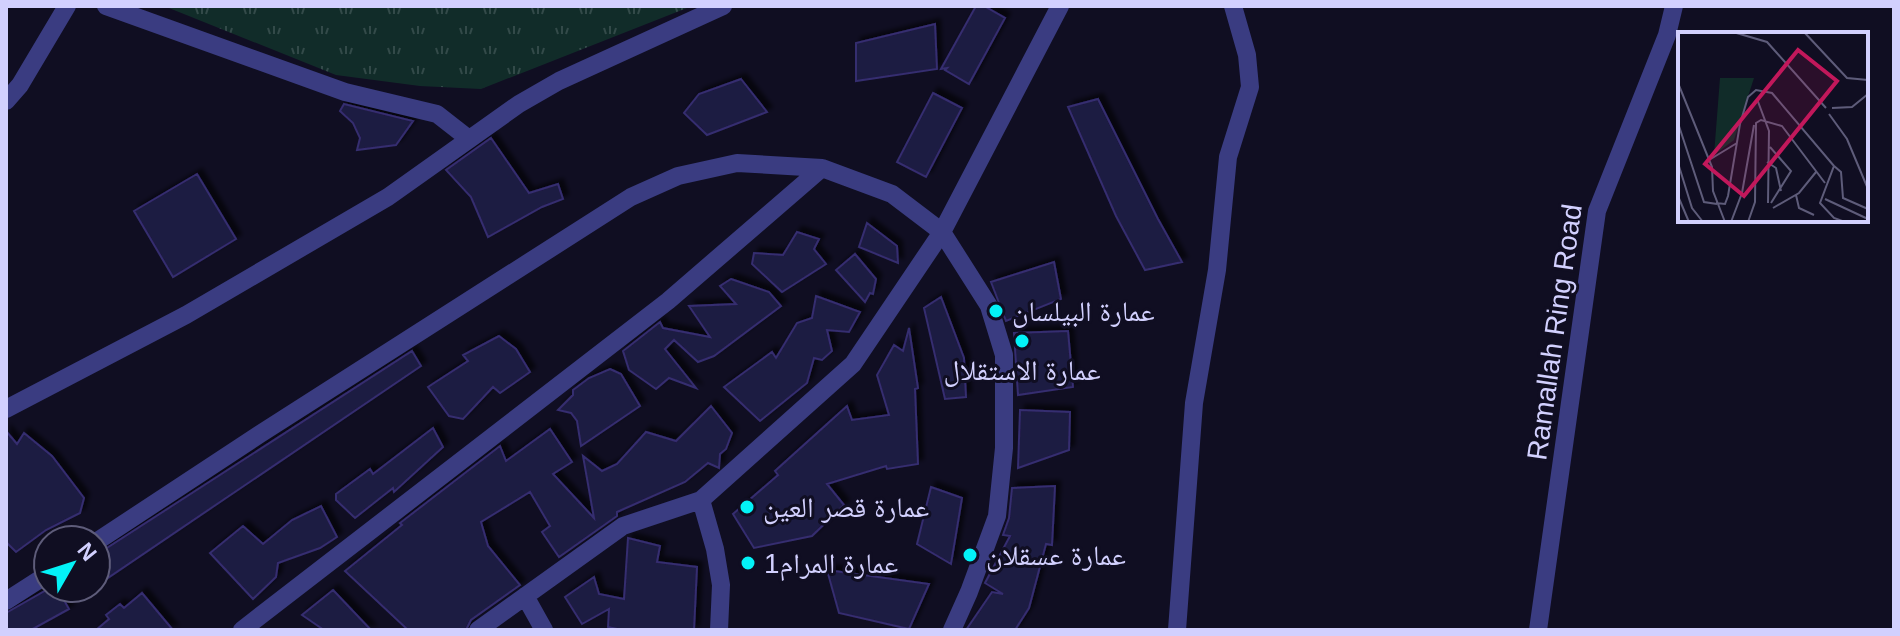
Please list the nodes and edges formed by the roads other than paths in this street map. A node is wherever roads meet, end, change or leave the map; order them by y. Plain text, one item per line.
1 (67, 6) edge
2 (106, 6) edge
3 (723, 6) edge
4 (1060, 6) edge
5 (1233, 6) edge
6 (1674, 6) edge
7 (6, 101) edge
8 (469, 139) junction
9 (822, 168) junction
10 (942, 232) junction
11 (6, 409) edge
12 (701, 500) junction
13 (112, 532) edge
14 (32, 584) edge
15 (525, 596) junction
16 (6, 601) edge
17 (242, 630) edge
18 (478, 630) edge
19 (544, 630) edge
20 (719, 630) edge
21 (952, 630) edge
22 (1177, 630) edge
23 (1538, 630) edge

1 - 7 street
2 - 8 street
3 - 8 street
4 - 10 street
5 - 22 street
6 - 23 street, Ramallah Ring Road
8 - 11 street
9 - 10 street
9 - 13 street
9 - 17 street
10 - 12 street
10 - 21 street
12 - 15 street
12 - 20 street
14 - 16 street
15 - 18 street
15 - 19 street

